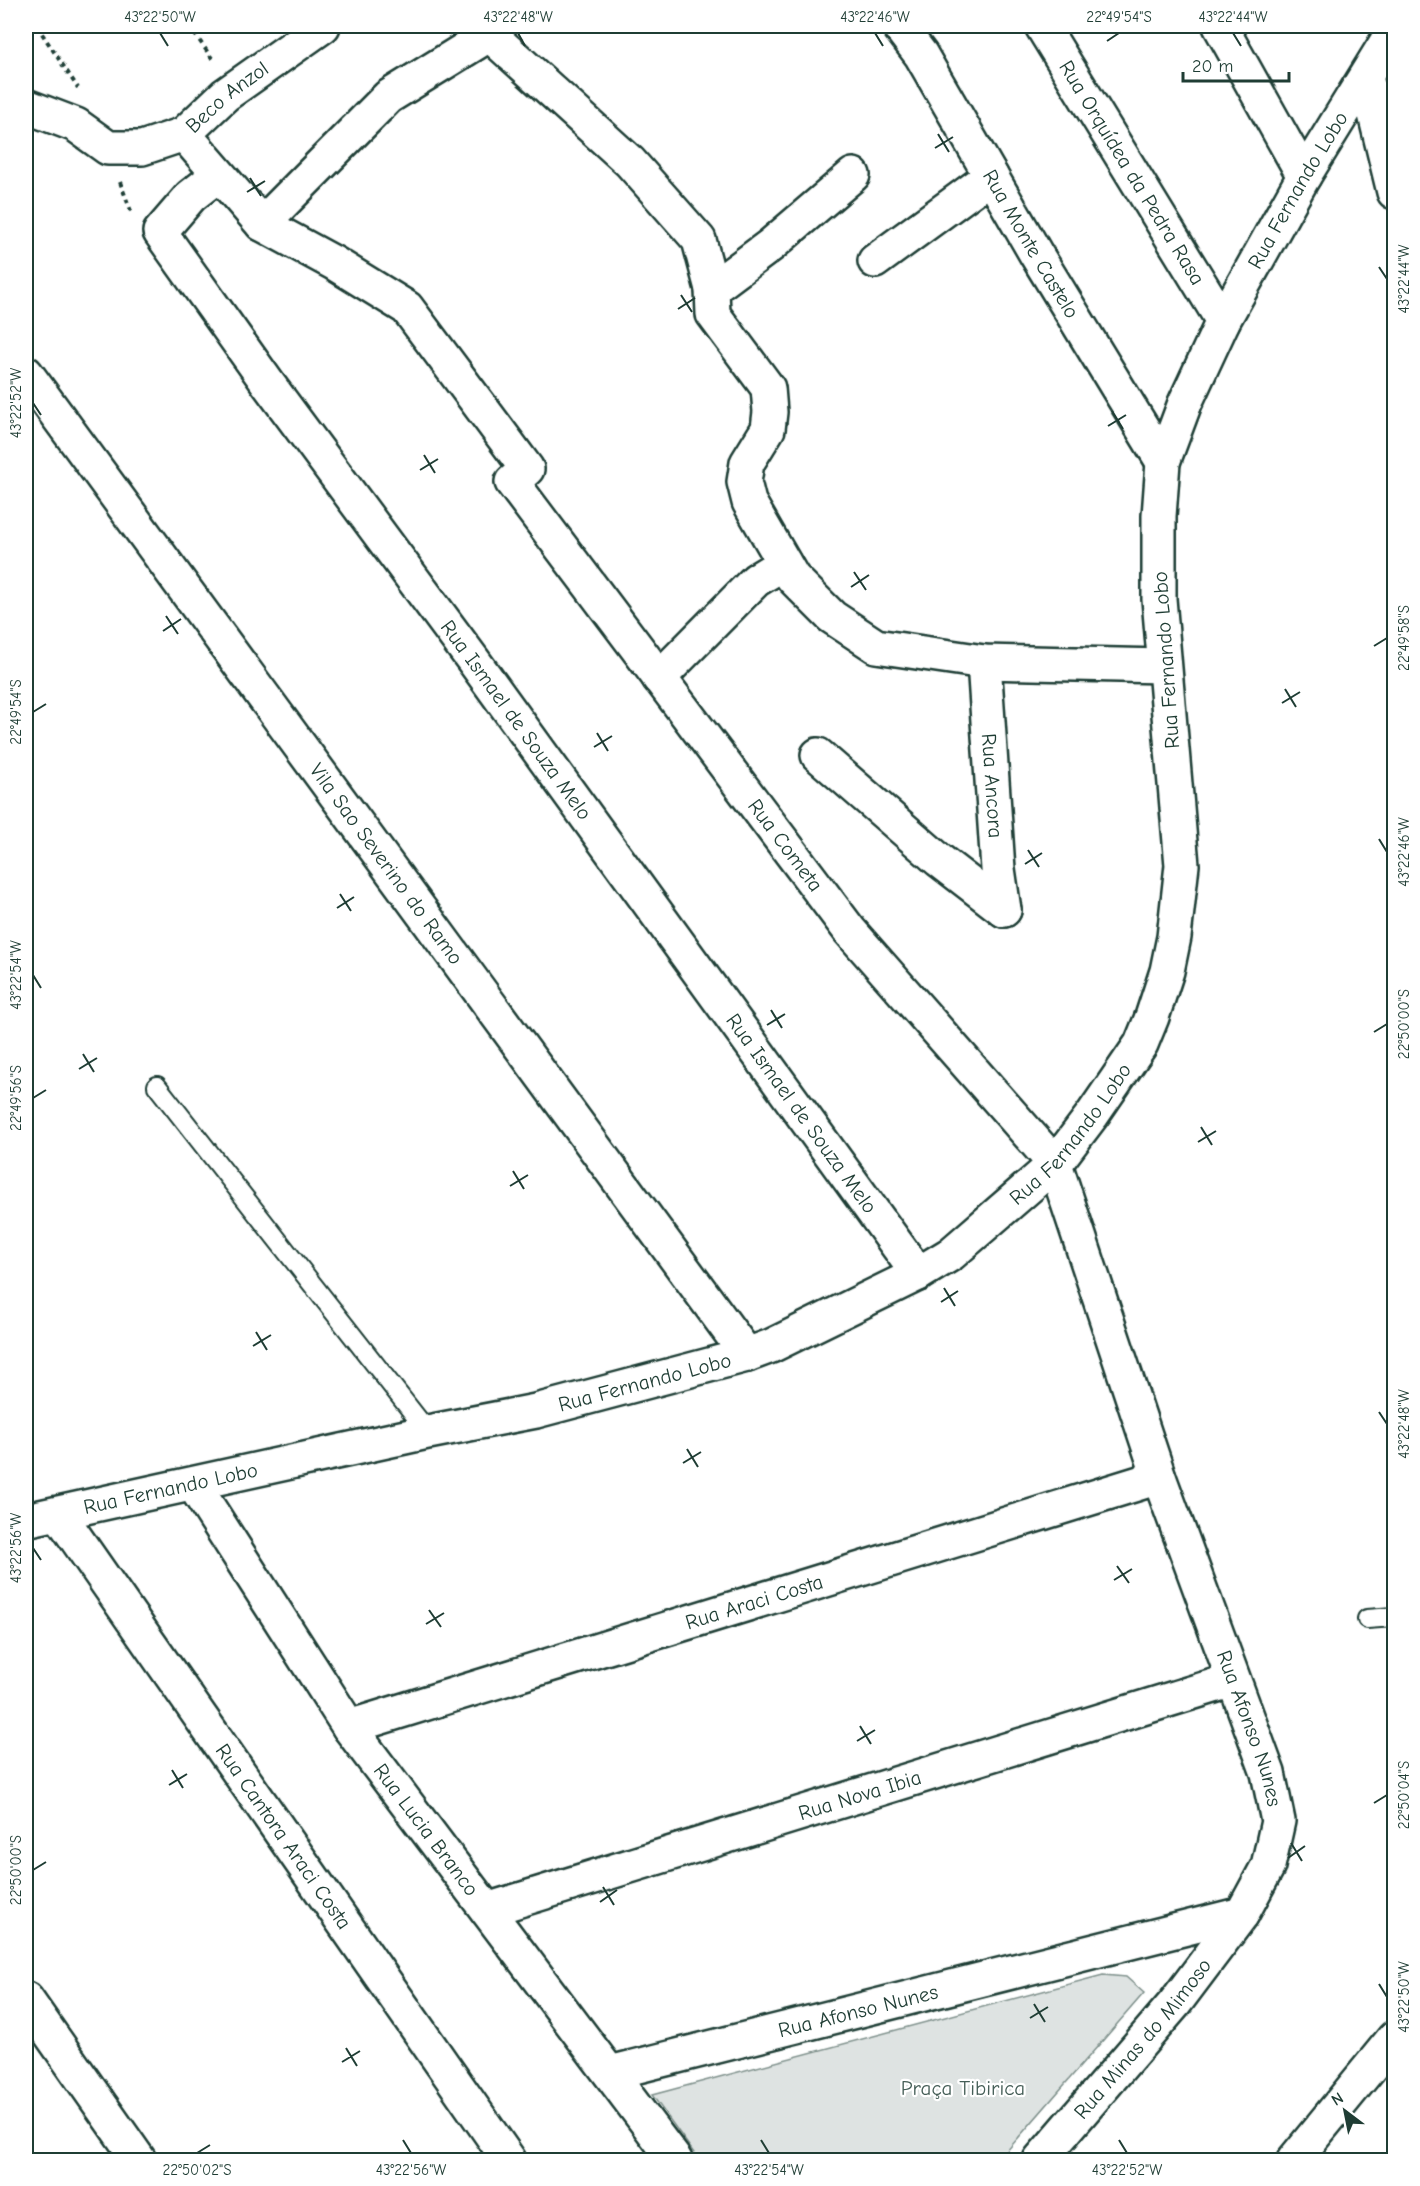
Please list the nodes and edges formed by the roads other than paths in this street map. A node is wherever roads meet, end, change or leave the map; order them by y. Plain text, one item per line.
1 (323, 26) edge
2 (899, 26) edge
3 (1042, 26) edge
4 (1220, 26) edge
5 (490, 29) edge
6 (1395, 30) edge
7 (1366, 76) junction
8 (26, 106) edge
9 (184, 134) junction
10 (853, 174) dead end
11 (218, 175) junction
12 (991, 176) junction
13 (1304, 176) junction
14 (1395, 192) edge
15 (262, 224) junction
16 (875, 261) dead end
17 (711, 289) junction
18 (1223, 321) junction
19 (26, 373) edge
20 (1163, 462) junction
21 (784, 563) junction
22 (984, 662) junction
23 (1164, 666) junction
24 (659, 678) junction
25 (818, 754) dead end
26 (157, 1086) dead end
27 (1054, 1164) junction
28 (918, 1274) junction
29 (747, 1355) junction
30 (428, 1432) junction
31 (1159, 1477) junction
32 (194, 1485) junction
33 (59, 1514) junction
34 (26, 1520) edge
35 (1395, 1617) edge
36 (1367, 1619) dead end
37 (1233, 1680) junction
38 (349, 1727) junction
39 (488, 1910) junction
40 (1242, 1914) junction
41 (26, 1999) edge
42 (1395, 2038) edge
43 (610, 2073) junction
44 (139, 2160) edge
45 (509, 2160) edge
46 (675, 2160) edge
47 (1040, 2160) edge
48 (1294, 2160) edge

1 - 9 street, Beco Anzol
2 - 12 street, Rua Monte Castelo
3 - 18 street, Rua Orquídea da Pedra Rasa
4 - 13 street
5 - 15 street
5 - 17 street
6 - 7 street, Rua Fernando Lobo
7 - 13 street, Rua Fernando Lobo
7 - 14 street
8 - 9 street, Beco Anzol
9 - 11 street
10 - 17 street
11 - 15 street
11 - 28 street, Rua Ismael de Souza Melo
12 - 16 street
12 - 20 street, Rua Monte Castelo
13 - 18 street, Rua Fernando Lobo
15 - 24 street, Rua Cometa
17 - 21 street
18 - 20 street, Rua Fernando Lobo
19 - 29 street, Vila Sao Severino do Ramo
20 - 23 street, Rua Fernando Lobo
21 - 22 street
21 - 24 street
22 - 23 street
22 - 25 street, Rua Ancora
23 - 27 street, Rua Fernando Lobo
24 - 27 street, Rua Cometa
26 - 30 lane
27 - 28 street, Rua Fernando Lobo
27 - 31 street, Rua Afonso Nunes
28 - 29 street, Rua Fernando Lobo
29 - 30 street, Rua Fernando Lobo
30 - 32 street, Rua Fernando Lobo
31 - 37 street, Rua Afonso Nunes
31 - 38 street, Rua Araci Costa
32 - 33 street, Rua Fernando Lobo
32 - 38 street, Rua Lucia Branco
33 - 34 street, Rua Fernando Lobo
33 - 45 street, Rua Cantora Araci Costa
35 - 36 lane
37 - 39 street, Rua Nova Ibia
37 - 40 street, Rua Afonso Nunes
38 - 39 street, Rua Lucia Branco
39 - 43 street, Rua Lucia Branco
40 - 43 street, Rua Afonso Nunes
40 - 47 street, Rua Minas do Mimoso
41 - 44 street
42 - 48 street
43 - 46 street, Rua Lucia Branco

